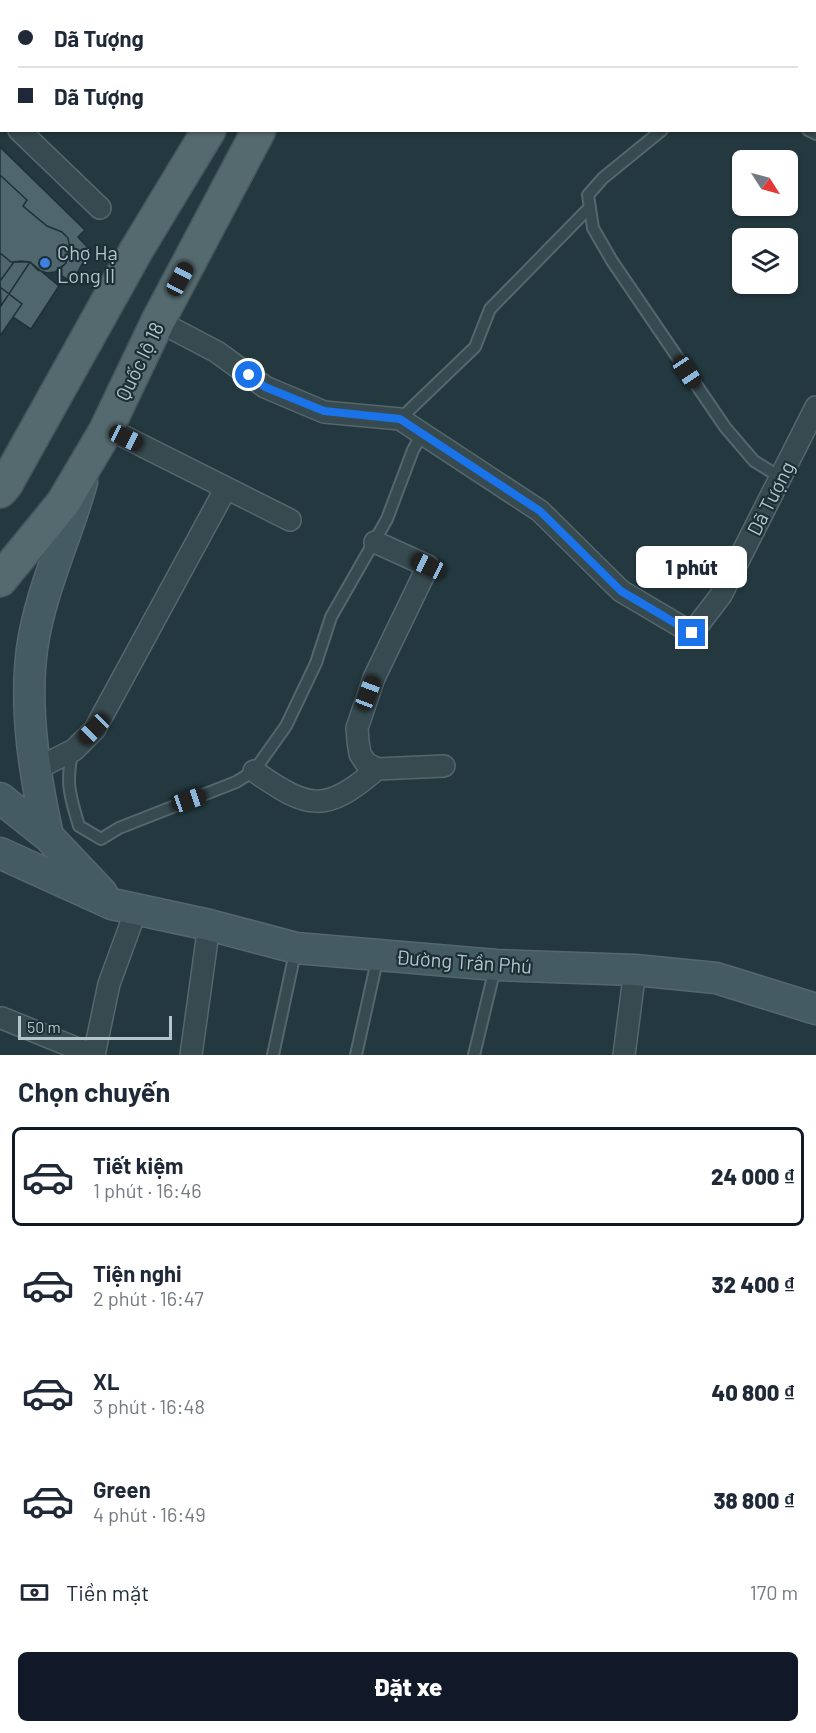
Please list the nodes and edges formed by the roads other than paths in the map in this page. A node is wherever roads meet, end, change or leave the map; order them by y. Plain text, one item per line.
1 (21, 132) edge
2 (208, 132) edge
3 (258, 132) edge
4 (660, 132) edge
5 (100, 208) dead end
6 (589, 208) junction
7 (158, 321) junction
8 (816, 407) edge
9 (400, 419) junction
10 (106, 428) junction
11 (422, 435) junction
12 (87, 462) junction
13 (780, 477) junction
14 (2, 487) edge
15 (226, 488) junction
16 (290, 520) dead end
17 (375, 542) junction
18 (0, 580) edge
19 (74, 750) junction
20 (444, 766) dead end
21 (36, 769) junction
22 (377, 769) junction
23 (254, 771) junction
24 (0, 798) edge
25 (48, 836) junction
26 (0, 853) edge
27 (124, 907) junction
28 (209, 925) junction
29 (297, 948) junction
30 (378, 955) junction
31 (496, 965) junction
32 (635, 970) junction
33 (816, 1008) edge
34 (2, 1018) dead end
35 (94, 1055) edge
36 (191, 1055) edge
37 (273, 1055) edge
38 (356, 1055) edge
39 (474, 1055) edge
40 (624, 1055) edge

1 - 5 street
2 - 14 main road
3 - 7 main road, Quốc lộ 18
4 - 6 lane
6 - 9 lane
6 - 13 lane
7 - 9 street
7 - 10 main road, Quốc lộ 18
8 - 13 street, Dã Tượng
9 - 11 street, Dã Tượng
10 - 12 main road, Quốc lộ 18
10 - 15 street
11 - 13 street, Dã Tượng
11 - 17 lane
12 - 18 main road, Quốc lộ 18
12 - 21 main road
15 - 16 street
15 - 19 street
17 - 22 street
17 - 23 lane
19 - 21 street
19 - 23 lane
20 - 22 street
21 - 25 main road
22 - 23 street
24 - 25 main road
25 - 27 main road
26 - 27 main road, Đường Trần Phú
27 - 28 main road, Đường Trần Phú
27 - 35 street
28 - 29 main road, Đường Trần Phú
28 - 36 street
29 - 30 main road, Đường Trần Phú
29 - 37 lane
30 - 31 main road, Đường Trần Phú
30 - 38 lane
31 - 32 main road, Đường Trần Phú
31 - 39 lane
32 - 33 main road, Đường Trần Phú
32 - 40 street
34 - 35 street

